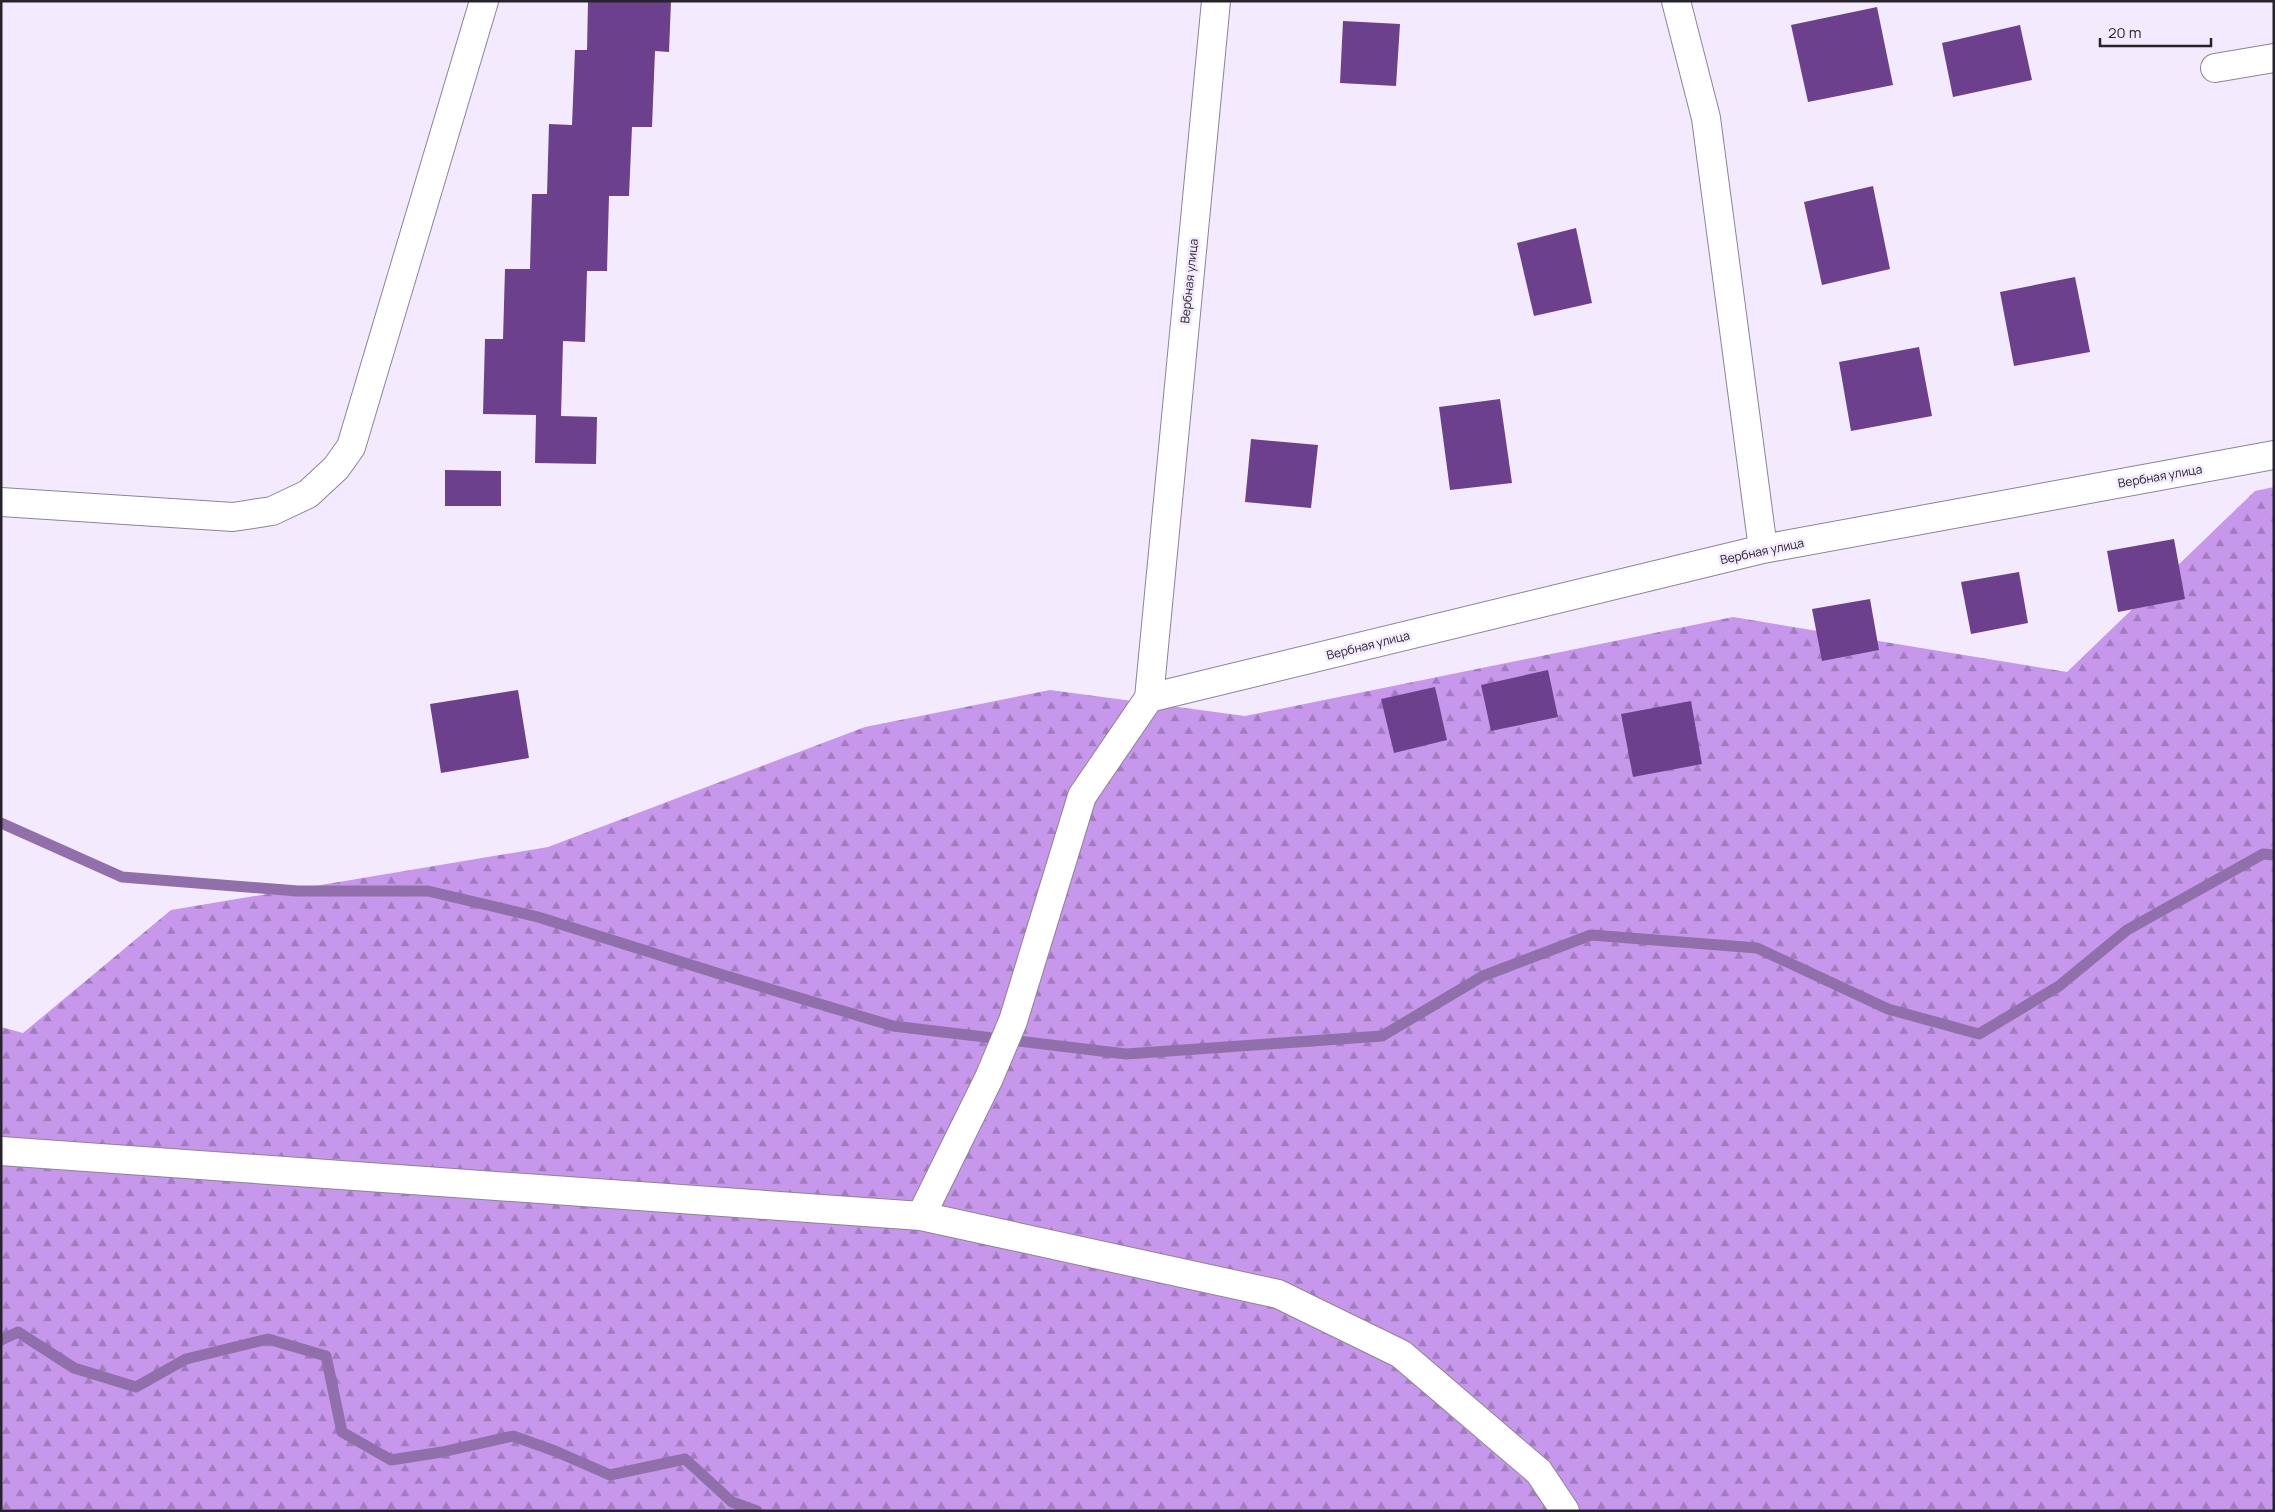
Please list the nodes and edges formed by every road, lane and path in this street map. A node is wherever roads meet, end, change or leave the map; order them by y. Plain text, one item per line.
1 (484, 1) edge
2 (1216, 1) edge
3 (1676, 1) edge
4 (2274, 58) edge
5 (2215, 68) dead end
6 (2274, 455) edge
7 (1, 502) edge
8 (1763, 550) junction
9 (1149, 698) junction
10 (1, 1151) edge
11 (921, 1216) junction
12 (1564, 1511) edge

1 - 7 street
2 - 9 street, Вербная улица
3 - 8 street
4 - 5 street
6 - 8 street, Вербная улица
8 - 9 street, Вербная улица
9 - 11 street
10 - 11 street
11 - 12 street

